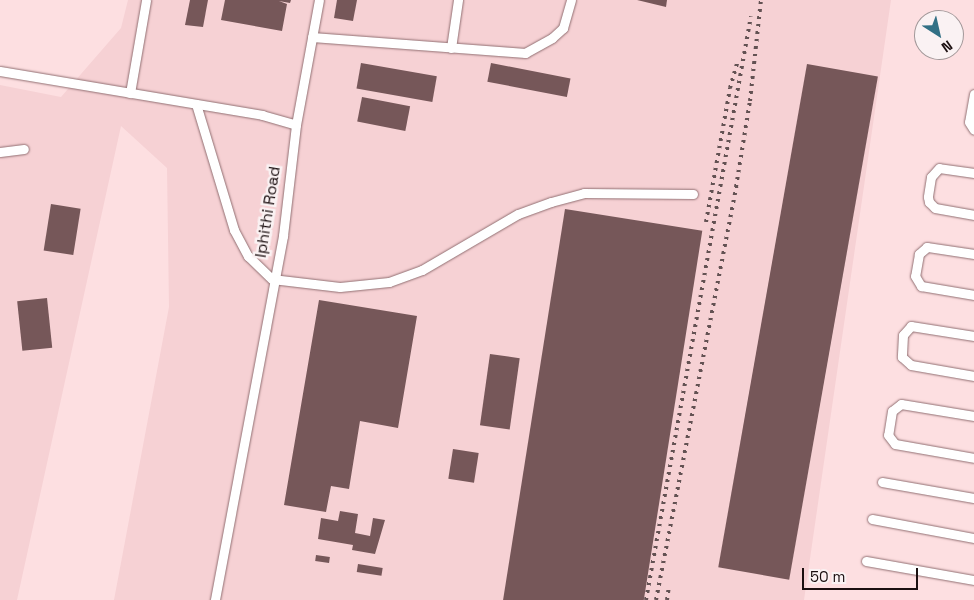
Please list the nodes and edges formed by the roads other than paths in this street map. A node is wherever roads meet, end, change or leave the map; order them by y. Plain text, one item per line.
1 (146, 0) edge
2 (319, 0) edge
3 (458, 0) edge
4 (572, 0) edge
5 (312, 37) junction
6 (451, 48) junction
7 (0, 71) edge
8 (130, 93) junction
9 (974, 94) edge
10 (196, 104) junction
11 (296, 125) junction
12 (974, 130) edge
13 (24, 149) dead end
14 (0, 152) edge
15 (974, 173) edge
16 (694, 194) dead end
17 (974, 215) edge
18 (974, 254) edge
19 (272, 279) junction
20 (974, 296) edge
21 (974, 336) edge
22 (974, 376) edge
23 (974, 416) edge
24 (974, 458) edge
25 (882, 482) dead end
26 (974, 498) edge
27 (872, 520) dead end
28 (974, 538) edge
29 (866, 561) dead end
30 (974, 580) edge
31 (215, 600) edge

1 - 8 lane
2 - 5 lane, Iphithi Road
3 - 6 lane
4 - 6 lane
5 - 6 lane
5 - 11 lane, Iphithi Road
7 - 8 lane
8 - 10 lane
9 - 12 lane
10 - 11 lane
10 - 19 lane
11 - 19 lane, Iphithi Road
13 - 14 lane
15 - 17 lane
16 - 19 lane
18 - 20 lane
19 - 31 lane, Iphithi Road
21 - 22 lane
23 - 24 lane
25 - 26 lane
27 - 28 lane
29 - 30 lane

